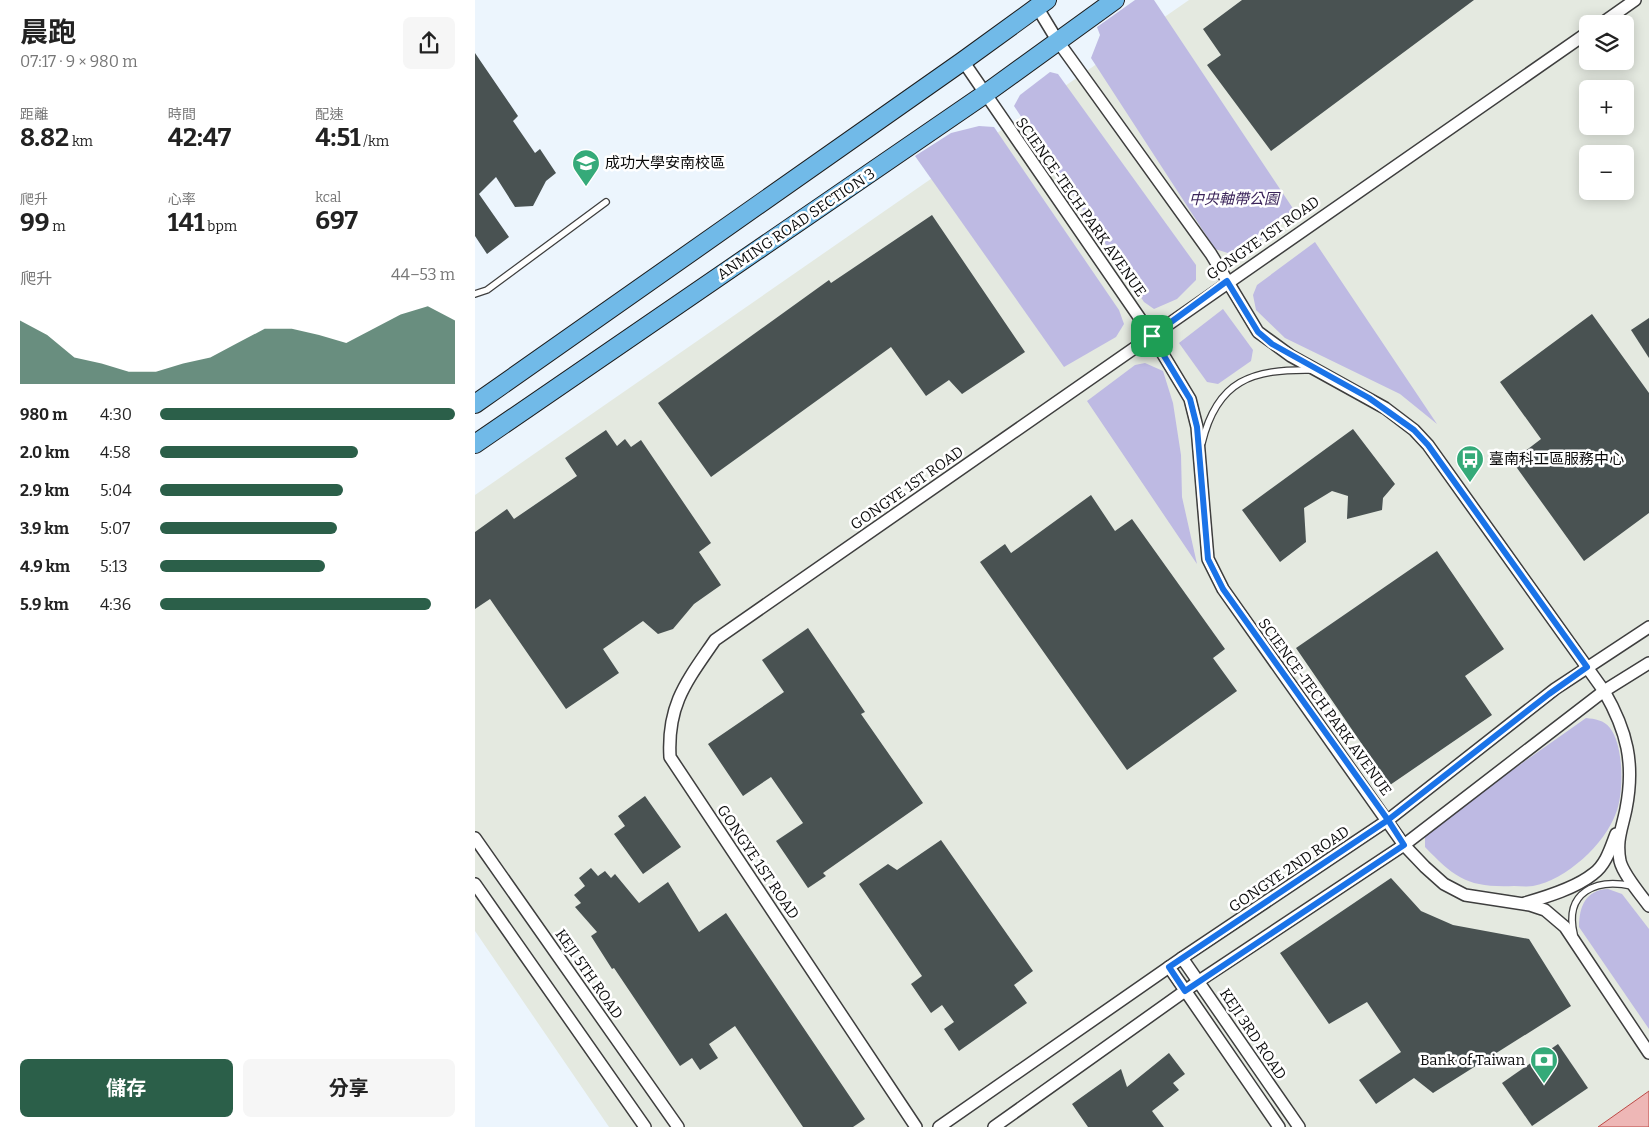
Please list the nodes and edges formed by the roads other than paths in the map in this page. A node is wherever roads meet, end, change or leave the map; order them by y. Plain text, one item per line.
1 (1115, 0) edge
2 (1635, 0) edge
3 (1042, 3) edge
4 (1614, 15) edge
5 (1579, 39) edge
6 (1057, 40) junction
7 (963, 62) junction
8 (985, 94) junction
9 (606, 202) dead end
10 (1227, 281) junction
11 (475, 294) edge
12 (1152, 336) junction
13 (1317, 370) junction
14 (475, 404) edge
15 (475, 444) edge
16 (1200, 454) junction
17 (1649, 627) edge
18 (1649, 663) edge
19 (1587, 667) junction
20 (1604, 691) junction
21 (1626, 810) junction
22 (1388, 820) junction
23 (475, 838) edge
24 (1404, 845) junction
25 (475, 884) edge
26 (1636, 887) junction
27 (1521, 904) junction
28 (1649, 906) edge
29 (1578, 948) junction
30 (1183, 958) junction
31 (1169, 967) junction
32 (1199, 981) junction
33 (1185, 991) junction
34 (1649, 1053) edge
35 (645, 1127) edge
36 (677, 1127) edge
37 (916, 1127) edge
38 (939, 1127) edge
39 (994, 1127) edge
40 (1279, 1127) edge
41 (1299, 1127) edge

1 - 6 main road, ANMING ROAD SECTION 3
2 - 4 street
3 - 6 street, SCIENCE-TECH PARK AVENUE
3 - 7 main road
5 - 10 street, GONGYE 1ST ROAD
6 - 8 main road, ANMING ROAD SECTION 3
6 - 10 street, SCIENCE-TECH PARK AVENUE
7 - 8 street, SCIENCE-TECH PARK AVENUE
7 - 14 main road
8 - 12 street, SCIENCE-TECH PARK AVENUE
8 - 15 main road, ANMING ROAD SECTION 3
9 - 11 lane
10 - 12 street, GONGYE 1ST ROAD
10 - 13 street, SCIENCE-TECH PARK AVENUE
12 - 16 street, SCIENCE-TECH PARK AVENUE
12 - 37 street, GONGYE 1ST ROAD
13 - 16 lane, SCIENCE-TECH PARK AVENUE
13 - 19 street, SCIENCE-TECH PARK AVENUE
16 - 22 street, SCIENCE-TECH PARK AVENUE
17 - 19 street, GONGYE 2ND ROAD
18 - 20 street
19 - 20 street, SCIENCE-TECH PARK AVENUE
19 - 22 street, GONGYE 2ND ROAD
20 - 21 street, SCIENCE-TECH PARK AVENUE
20 - 24 street
21 - 26 street, SCIENCE-TECH PARK AVENUE
21 - 27 street, SCIENCE-TECH PARK AVENUE
22 - 24 street, SCIENCE-TECH PARK AVENUE
22 - 30 street, GONGYE 2ND ROAD
23 - 36 street, KEJI 5TH ROAD
24 - 27 street, SCIENCE-TECH PARK AVENUE
24 - 32 street
25 - 35 street
26 - 28 street, SCIENCE-TECH PARK AVENUE
26 - 29 lane, SCIENCE-TECH PARK AVENUE
27 - 29 street, SCIENCE-TECH PARK AVENUE
29 - 34 street, SCIENCE-TECH PARK AVENUE
30 - 31 street, GONGYE 2ND ROAD
30 - 32 street, KEJI 3RD ROAD
31 - 33 street, KEJI 3RD ROAD
31 - 38 street, GONGYE 2ND ROAD
32 - 33 street
32 - 41 street, KEJI 3RD ROAD
33 - 39 street
33 - 40 street, KEJI 3RD ROAD

